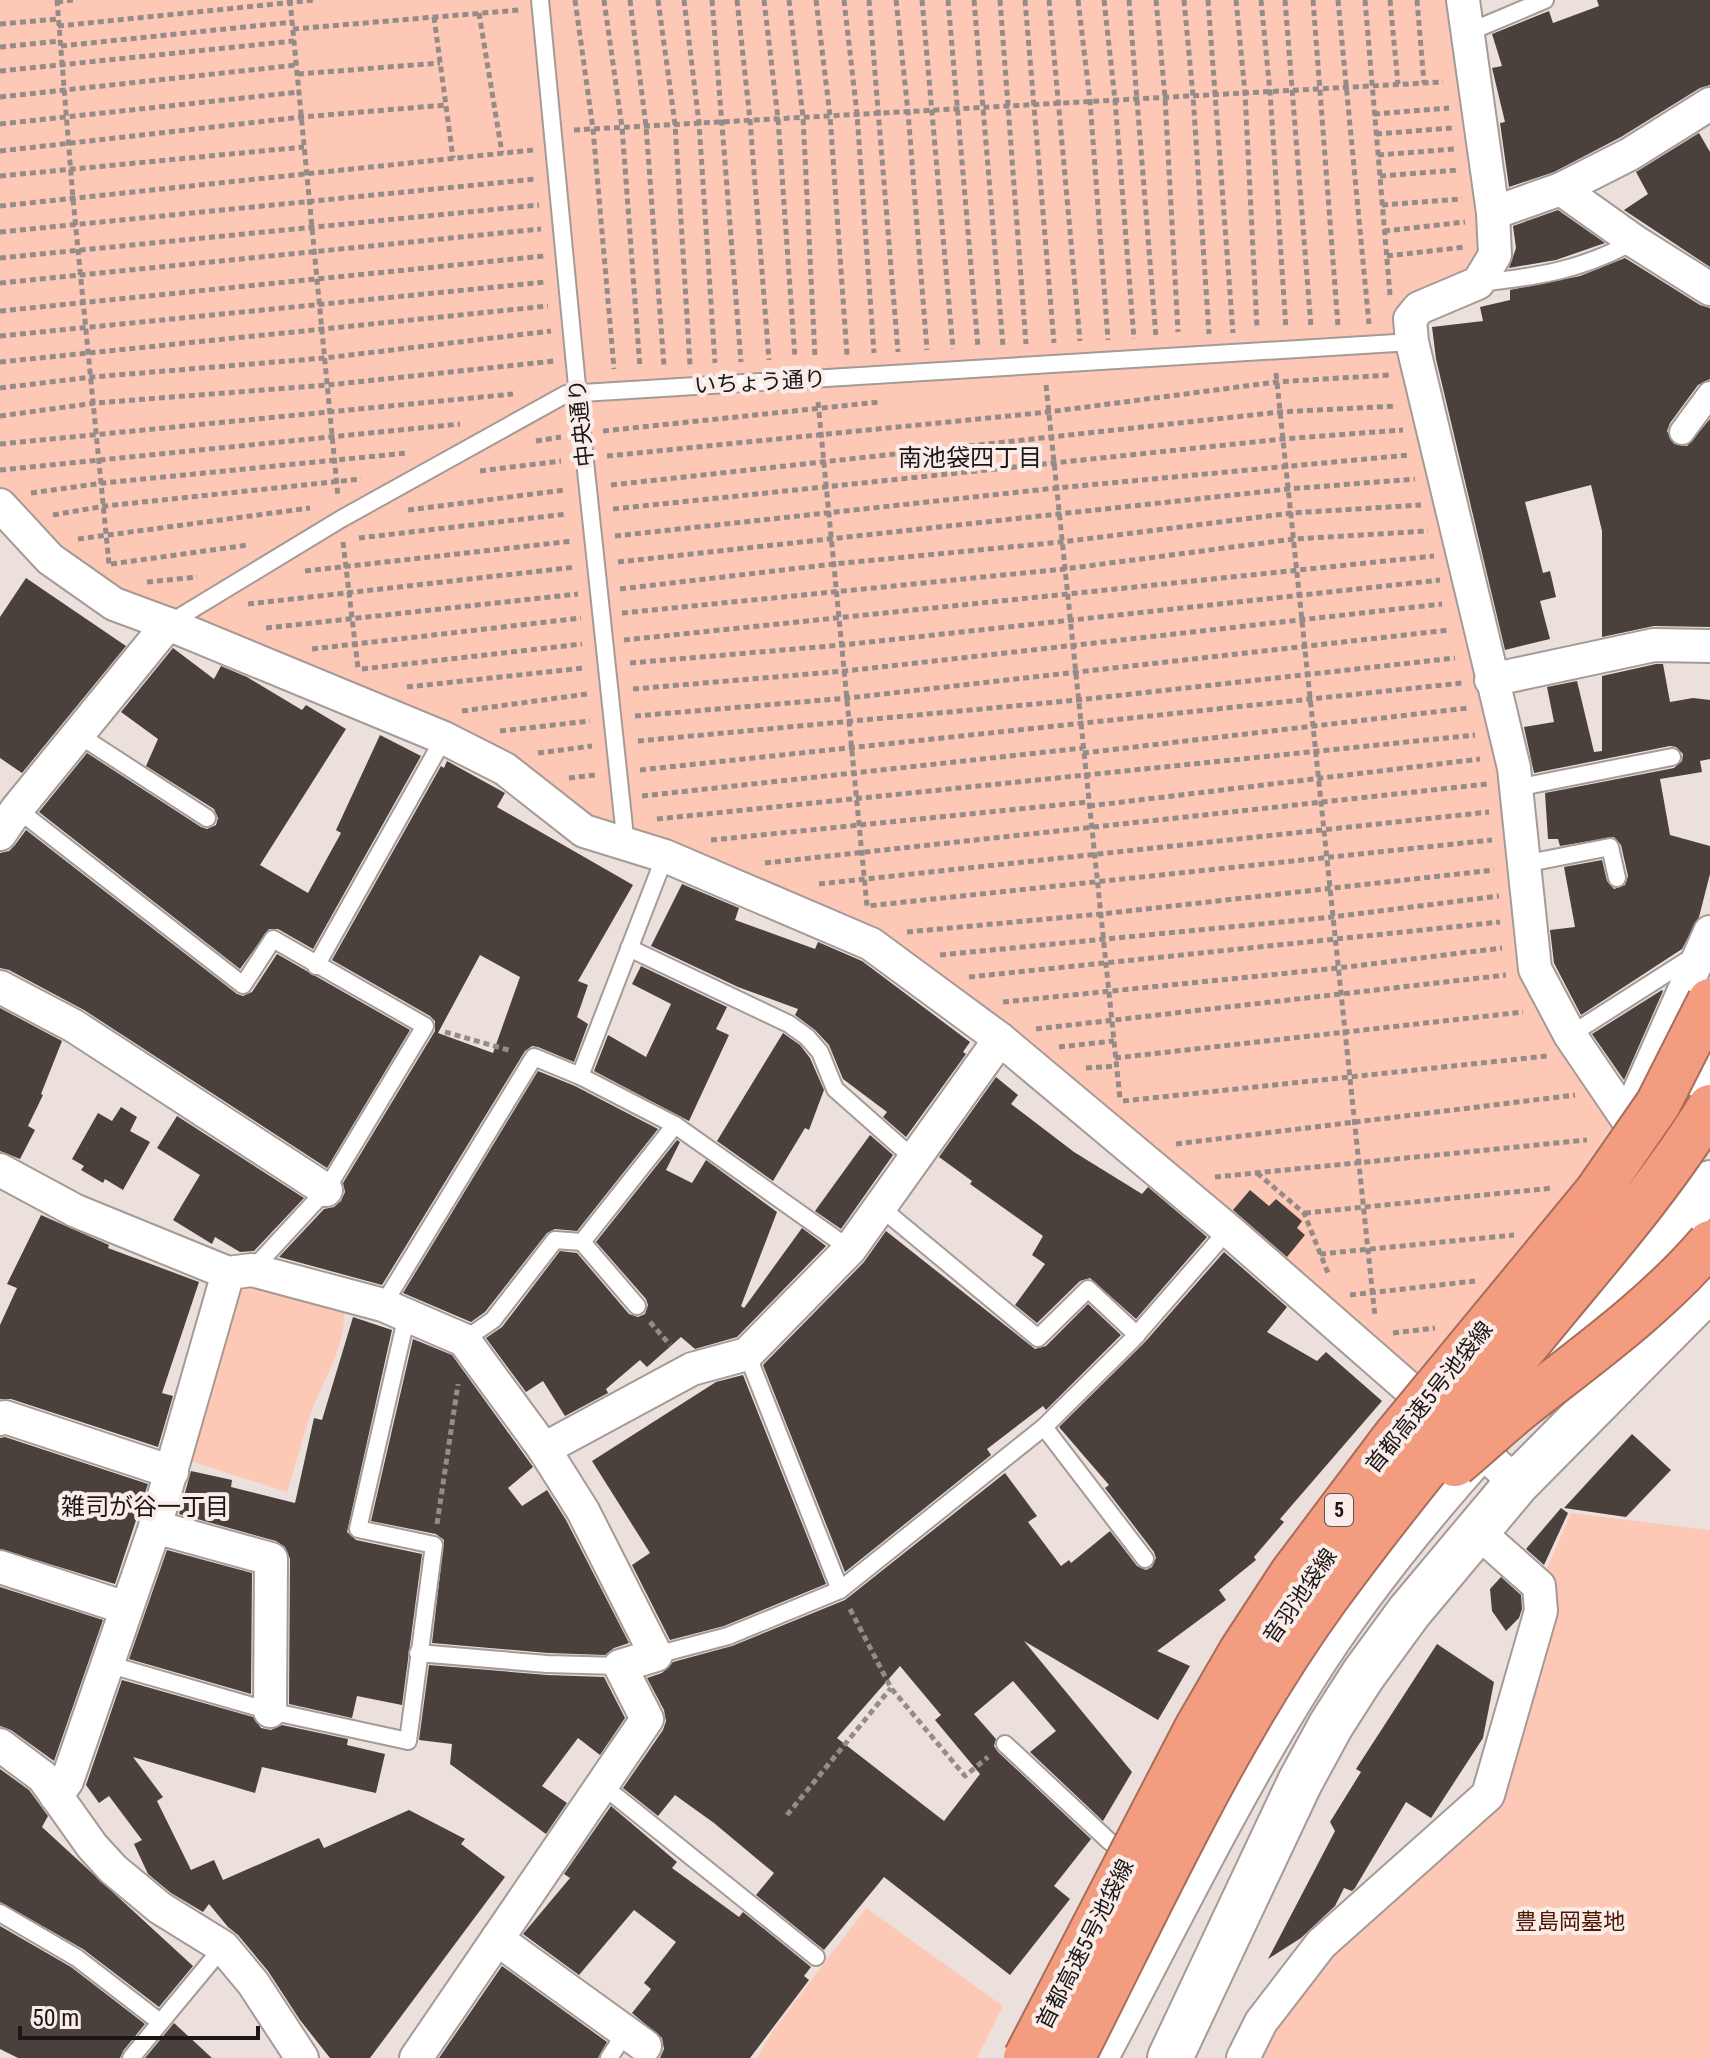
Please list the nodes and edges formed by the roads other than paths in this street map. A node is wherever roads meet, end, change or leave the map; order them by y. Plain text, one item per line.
1 (1463, 0) edge
2 (1545, 0) edge
3 (540, 4) edge
4 (1469, 32) junction
5 (1710, 104) edge
6 (1561, 189) junction
7 (1485, 202) junction
8 (1634, 241) junction
9 (1478, 283) junction
10 (1710, 289) edge
11 (1403, 342) junction
12 (578, 393) junction
13 (1710, 394) edge
14 (1682, 432) dead end
15 (10, 500) edge
16 (168, 624) junction
17 (1710, 646) edge
18 (1477, 682) junction
19 (449, 725) junction
20 (79, 735) junction
21 (1672, 757) dead end
22 (1502, 786) junction
23 (6, 814) edge
24 (207, 818) dead end
25 (625, 834) junction
26 (665, 856) junction
27 (1514, 857) junction
28 (1617, 878) dead end
29 (1710, 932) edge
30 (629, 948) junction
31 (316, 966) junction
32 (1704, 982) edge
33 (0, 987) edge
34 (1000, 1039) junction
35 (1565, 1045) junction
36 (1710, 1063) edge
37 (580, 1076) junction
38 (1710, 1107) edge
39 (1627, 1119) junction
40 (675, 1125) junction
41 (1656, 1152) junction
42 (913, 1158) junction
43 (0, 1170) edge
44 (326, 1190) junction
45 (1706, 1197) edge
46 (880, 1207) junction
47 (1228, 1230) junction
48 (582, 1242) junction
49 (1710, 1243) edge
50 (850, 1249) junction
51 (240, 1272) junction
52 (1710, 1288) edge
53 (637, 1306) road end
54 (395, 1310) junction
55 (1137, 1335) junction
56 (464, 1340) junction
57 (747, 1354) junction
58 (1438, 1416) junction
59 (0, 1419) edge
60 (1044, 1427) junction
61 (544, 1449) junction
62 (1478, 1450) junction
63 (172, 1472) junction
64 (1517, 1483) junction
65 (155, 1527) junction
66 (1476, 1530) junction
67 (1374, 1533) junction
68 (1145, 1559) dead end
69 (0, 1567) edge
70 (840, 1590) junction
71 (126, 1608) junction
72 (418, 1653) junction
73 (656, 1655) junction
74 (107, 1664) junction
75 (620, 1666) junction
76 (270, 1711) junction
77 (1005, 1744) dead end
78 (0, 1745) edge
79 (602, 1785) junction
80 (56, 1796) junction
81 (1142, 1866) junction
82 (0, 1913) edge
83 (497, 1939) junction
84 (223, 1947) junction
85 (816, 1957) dead end
86 (160, 2022) junction
87 (627, 2045) edge
88 (131, 2058) edge
89 (302, 2058) edge
90 (416, 2058) edge
91 (1026, 2058) edge
92 (1045, 2058) edge
93 (1072, 2058) edge
94 (1095, 2058) edge
95 (1170, 2058) edge
96 (1243, 2058) edge

1 - 4 street
2 - 4 lane
3 - 12 lane, 中央通り
4 - 7 street
5 - 6 street
6 - 7 street
6 - 8 street
7 - 9 street
8 - 9 lane
8 - 10 street
9 - 11 street
11 - 12 lane, いちょう通り
11 - 18 street
12 - 16 lane, いちょう通り
12 - 25 lane, 中央通り
13 - 14 street
15 - 16 street
16 - 19 street
16 - 20 street
17 - 18 street
18 - 22 street
19 - 25 street
19 - 31 lane
20 - 23 street
20 - 24 lane
21 - 22 lane
22 - 27 street
23 - 31 lane
25 - 26 street
26 - 30 lane
26 - 34 street
27 - 28 lane
27 - 35 street
29 - 32 street
30 - 37 lane
30 - 42 lane
31 - 44 lane
32 - 35 lane
32 - 39 street
32 - 91 highway, 首都高速5号池袋線 / 5, bridge
33 - 44 street
34 - 42 street
34 - 47 street
35 - 39 street
36 - 41 main road, 音羽池袋線
37 - 40 lane
37 - 54 lane
38 - 67 highway, 首都高速5号池袋線 / 5, bridge
39 - 41 street
40 - 48 lane
40 - 50 lane
41 - 45 street
41 - 58 main road, 音羽池袋線
42 - 46 street
43 - 51 street
44 - 51 lane
45 - 62 main road
46 - 50 street
46 - 55 lane
47 - 55 lane
47 - 58 street
48 - 53 lane
48 - 56 lane
49 - 67 highway, bridge
50 - 57 street
51 - 54 street
51 - 63 street
52 - 64 main road
54 - 56 street
54 - 72 lane
55 - 60 lane
56 - 61 street
57 - 61 street
57 - 70 lane
58 - 62 street
58 - 81 main road, 音羽池袋線
59 - 63 street
60 - 68 lane
60 - 70 lane
61 - 73 street
62 - 64 street
62 - 94 main road
63 - 65 street
64 - 66 main road
65 - 71 street
65 - 76 street
66 - 95 main road
66 - 96 street
67 - 93 highway, 首都高速5号池袋線 / 5, bridge
69 - 71 street
70 - 73 lane
71 - 74 street
72 - 75 lane
72 - 76 lane
73 - 75 street
74 - 76 lane
74 - 80 street
75 - 79 street
77 - 81 lane
78 - 80 street
79 - 83 street
79 - 85 lane
80 - 84 street
81 - 92 main road, 音羽池袋線
82 - 86 lane
83 - 87 street
83 - 90 street
84 - 86 lane
84 - 89 street
86 - 88 lane

